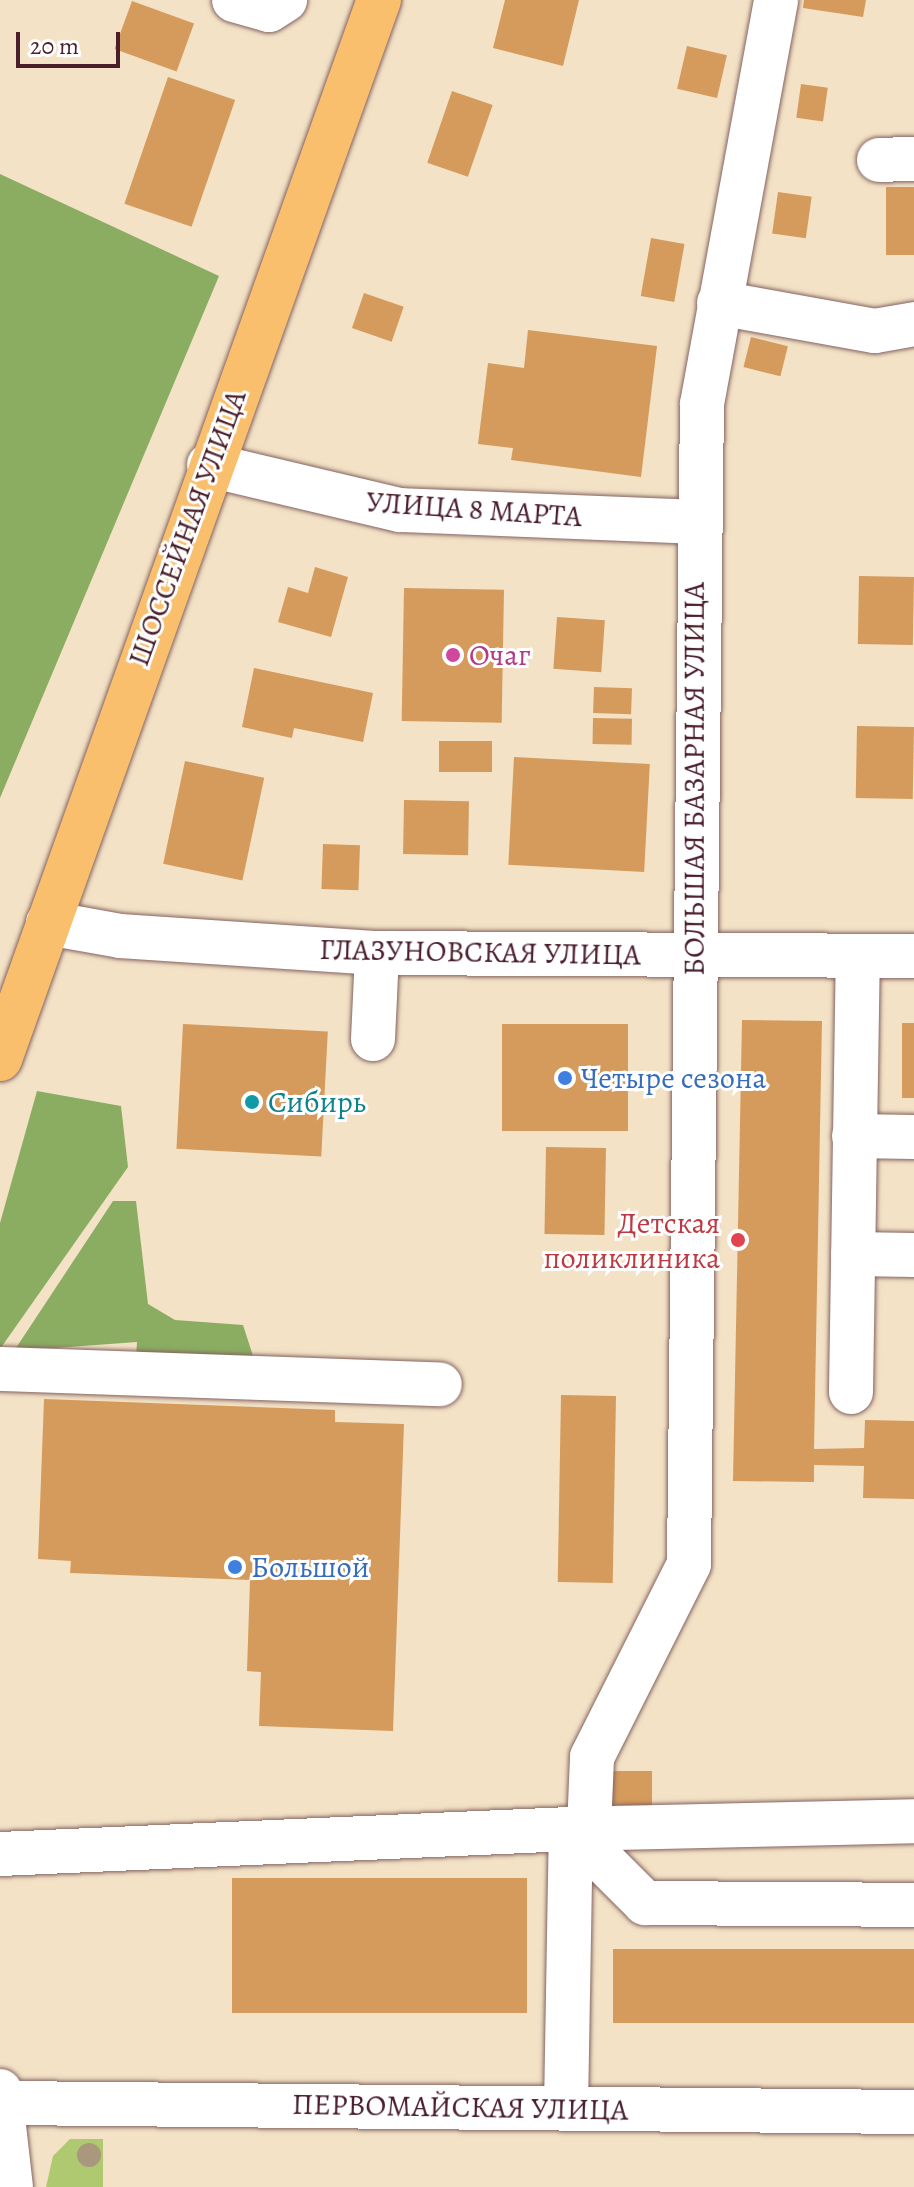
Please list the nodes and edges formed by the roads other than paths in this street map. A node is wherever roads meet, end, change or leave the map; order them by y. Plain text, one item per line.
1 (234, 0) edge
2 (285, 0) edge
3 (379, 0) edge
4 (776, 0) edge
5 (719, 303) junction
6 (914, 324) edge
7 (209, 465) junction
8 (696, 522) junction
9 (48, 923) junction
10 (377, 953) junction
11 (693, 956) junction
12 (914, 956) edge
13 (858, 958) junction
14 (373, 1039) dead end
15 (0, 1059) edge
16 (854, 1136) junction
17 (914, 1137) edge
18 (853, 1254) junction
19 (914, 1255) edge
20 (0, 1369) edge
21 (440, 1384) dead end
22 (851, 1392) dead end
23 (914, 1821) edge
24 (580, 1829) junction
25 (0, 1854) edge
26 (914, 1905) edge
27 (3, 2097) edge
28 (566, 2108) junction
29 (914, 2112) edge
30 (11, 2187) edge

1 - 2 street
3 - 7 main road, ШОССЕЙНАЯ УЛИЦА
4 - 5 street, БОЛЬШАЯ БАЗАРНАЯ УЛИЦА
5 - 6 street
5 - 8 street, БОЛЬШАЯ БАЗАРНАЯ УЛИЦА
7 - 8 street, УЛИЦА 8 МАРТА
7 - 9 main road, ШОССЕЙНАЯ УЛИЦА
8 - 11 street, БОЛЬШАЯ БАЗАРНАЯ УЛИЦА
9 - 10 street, ГЛАЗУНОВСКАЯ УЛИЦА
9 - 15 main road, ШОССЕЙНАЯ УЛИЦА
10 - 11 street, ГЛАЗУНОВСКАЯ УЛИЦА
10 - 14 street
11 - 13 street, ГЛАЗУНОВСКАЯ УЛИЦА
11 - 24 street, БОЛЬШАЯ БАЗАРНАЯ УЛИЦА
12 - 13 street, ГЛАЗУНОВСКАЯ УЛИЦА
13 - 16 street
16 - 17 street
16 - 18 street
18 - 19 street
18 - 22 street
20 - 21 street
23 - 24 street
24 - 25 street
24 - 26 street
24 - 28 street
27 - 28 street, ПЕРВОМАЙСКАЯ УЛИЦА
27 - 30 street
28 - 29 street, ПЕРВОМАЙСКАЯ УЛИЦА

